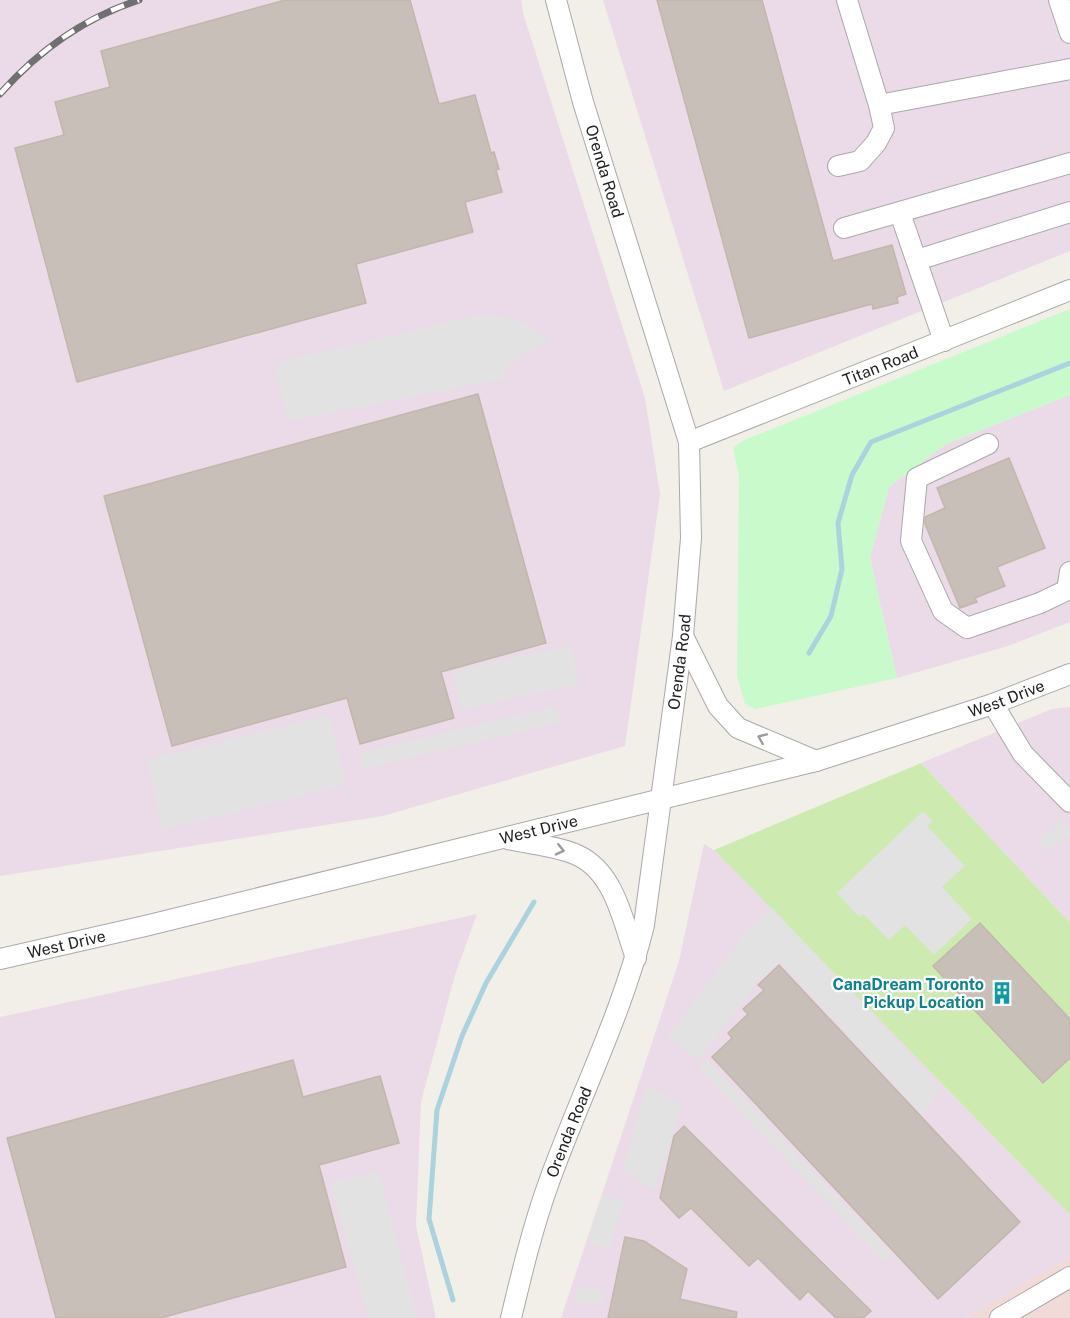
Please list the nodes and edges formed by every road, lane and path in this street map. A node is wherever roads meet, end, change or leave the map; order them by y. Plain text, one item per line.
1 (556, 0) edge
2 (847, 0) edge
3 (1059, 0) edge
4 (1070, 33) edge
5 (1070, 69) edge
6 (879, 105) junction
7 (1070, 164) edge
8 (838, 166) dead end
9 (1070, 212) edge
10 (900, 213) junction
11 (844, 228) dead end
12 (917, 260) junction
13 (1070, 290) edge
14 (944, 341) junction
15 (689, 442) junction
16 (988, 444) dead end
17 (1070, 572) edge
18 (683, 636) junction
19 (1070, 674) edge
20 (993, 704) junction
21 (816, 761) junction
22 (662, 798) junction
23 (1070, 802) edge
24 (503, 837) junction
25 (636, 958) junction
26 (0, 959) edge
27 (1070, 1276) edge
28 (511, 1318) edge
29 (1000, 1318) edge

1 - 15 street, Orenda Road
2 - 6 street
3 - 4 street
5 - 6 street
6 - 8 street
7 - 10 street
9 - 12 street
10 - 11 street
10 - 12 street
12 - 14 street
13 - 14 street, Titan Road
14 - 15 street, Titan Road
15 - 18 street, Orenda Road
16 - 17 street
21 -> 18 street
18 - 22 street, Orenda Road
19 - 20 street, West Drive
20 - 21 street, West Drive
20 - 23 street
21 - 22 street, West Drive
22 - 24 street, West Drive
22 - 25 street, Orenda Road
24 -> 25 street
24 - 26 street, West Drive
25 - 28 street, Orenda Road
27 - 29 street

